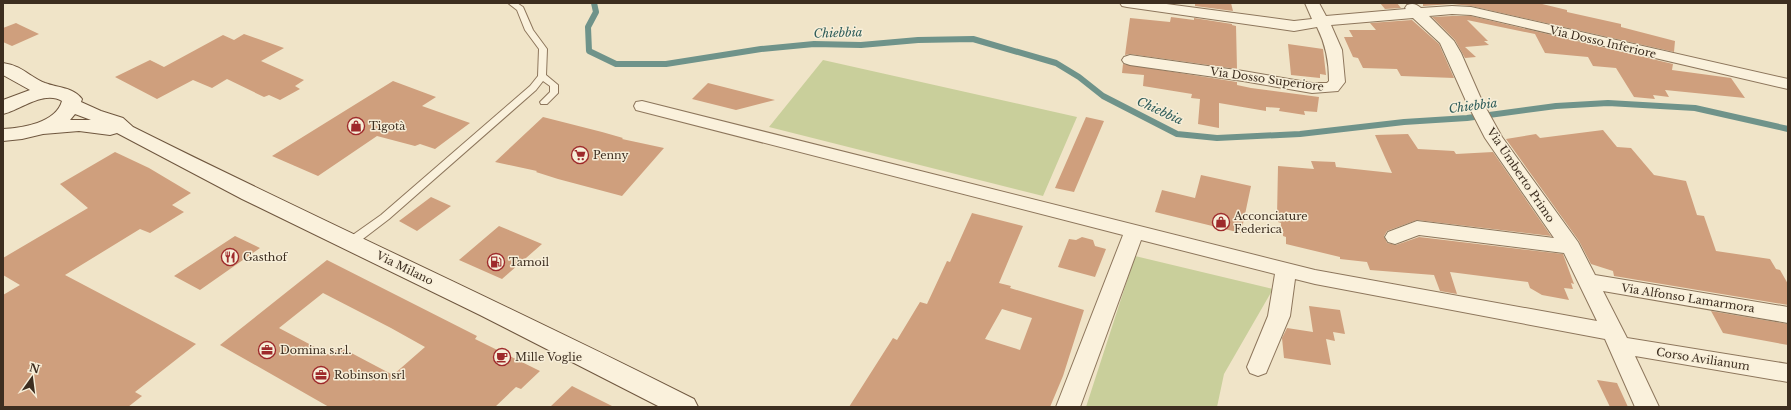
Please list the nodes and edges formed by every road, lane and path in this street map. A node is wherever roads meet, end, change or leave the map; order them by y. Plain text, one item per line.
1 (512, 3) edge
2 (1127, 3) edge
3 (1312, 3) edge
4 (1413, 8) edge
5 (1321, 21) junction
6 (1130, 60) dead end
7 (3, 69) edge
8 (542, 76) junction
9 (3, 83) edge
10 (1788, 84) edge
11 (65, 99) junction
12 (544, 102) dead end
13 (3, 104) edge
14 (642, 106) dead end
15 (3, 108) edge
16 (37, 129) junction
17 (126, 131) junction
18 (4, 135) edge
19 (1134, 231) junction
20 (1395, 238) dead end
21 (351, 242) junction
22 (1571, 247) junction
23 (1286, 270) junction
24 (1588, 281) junction
25 (1788, 314) edge
26 (1616, 339) junction
27 (1258, 367) dead end
28 (1788, 373) edge
29 (684, 407) edge
30 (1068, 407) edge
31 (1647, 407) edge

1 - 8 lane
2 - 5 street
3 - 5 street, Via Dosso Superiore
4 - 5 street
4 - 10 street, Via Dosso Inferiore
4 - 22 street, Via Umberto Primo
5 - 6 street, Via Dosso Superiore
7 - 11 main road, Via Milano
8 - 12 lane
8 - 21 lane
9 - 13 main road
11 - 15 main road, Via Milano
11 - 16 main road, Via Milano
11 - 17 main road, Via Milano
14 - 19 street, Corso Avilianum
16 - 17 main road, Via Milano
16 - 18 main road, Via Milano
17 - 21 main road, Via Milano
19 - 23 street, Corso Avilianum
19 - 30 street
20 - 22 street
21 - 29 main road, Via Milano
22 - 24 street, Via Umberto Primo
23 - 26 street, Corso Avilianum
23 - 27 street
24 - 25 street, Via Alfonso Lamarmora
24 - 26 street, Via Umberto Primo
26 - 28 street, Corso Avilianum
26 - 31 street, Via Umberto Primo

